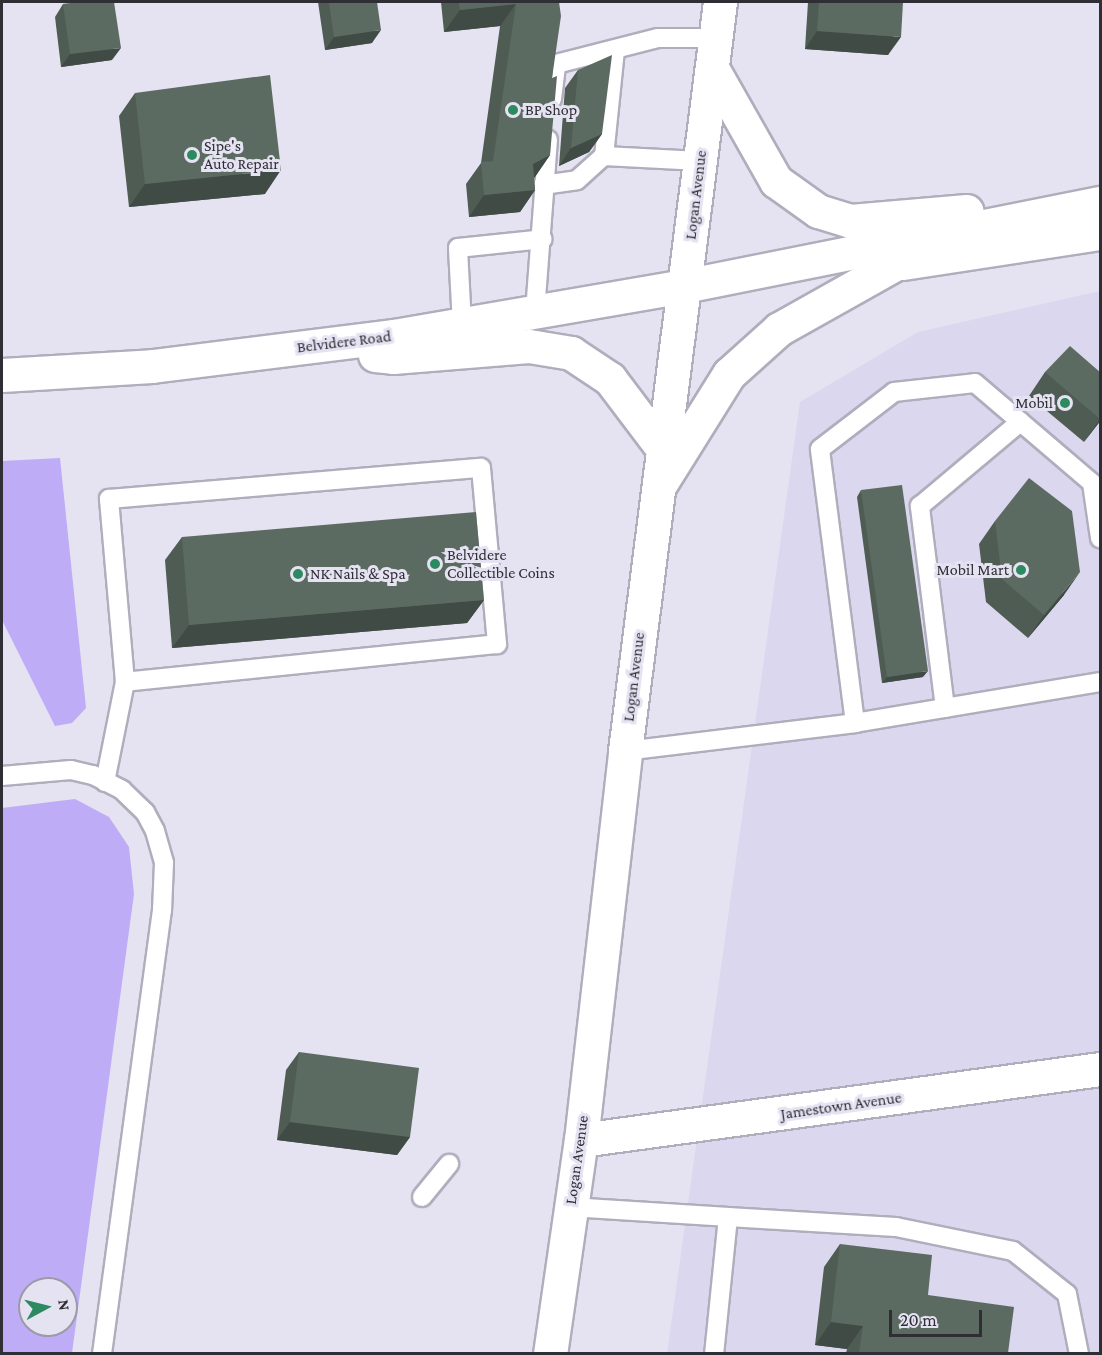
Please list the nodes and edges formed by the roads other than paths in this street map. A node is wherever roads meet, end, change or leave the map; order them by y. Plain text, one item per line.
1 (720, 2) edge
2 (615, 50) junction
3 (714, 53) junction
4 (604, 156) junction
5 (700, 161) junction
6 (543, 185) junction
7 (1101, 203) edge
8 (1028, 217) junction
9 (1101, 233) edge
10 (543, 239) junction
11 (895, 264) junction
12 (684, 286) junction
13 (536, 312) junction
14 (462, 325) junction
15 (311, 346) junction
16 (2, 375) edge
17 (1020, 422) junction
18 (663, 449) junction
19 (1096, 479) edge
20 (659, 486) junction
21 (1101, 538) edge
22 (125, 682) junction
23 (1101, 682) edge
24 (945, 708) junction
25 (855, 723) junction
26 (625, 751) junction
27 (2, 776) edge
28 (105, 782) junction
29 (1101, 1069) edge
30 (581, 1140) junction
31 (449, 1164) dead end
32 (422, 1197) dead end
33 (571, 1207) junction
34 (728, 1217) junction
35 (102, 1353) edge
36 (550, 1353) edge
37 (714, 1353) edge
38 (1079, 1353) edge

1 - 3 main road, Logan Avenue
2 - 3 lane
2 - 4 lane
2 - 6 lane
3 - 5 main road, Logan Avenue
3 - 8 main road
4 - 5 lane
4 - 6 lane
5 - 12 main road, Logan Avenue
6 - 10 lane
7 - 8 main road
8 - 12 main road
9 - 11 main road
10 - 13 lane
10 - 14 lane
11 - 12 main road
11 - 20 main road
12 - 13 main road, Belvidere Road
12 - 18 main road, Logan Avenue
13 - 14 main road, Belvidere Road
14 - 15 main road, Belvidere Road
15 - 16 main road, Belvidere Road
15 - 18 main road
17 - 19 lane
17 - 24 lane
17 - 25 lane
18 - 20 main road, Logan Avenue
19 - 21 lane
20 - 26 main road, Logan Avenue
22 - 22 lane
22 - 28 lane
23 - 24 lane
24 - 25 lane
25 - 26 lane
26 - 30 main road, Logan Avenue
27 - 28 lane
28 - 35 lane
29 - 30 main road, Jamestown Avenue
30 - 33 main road, Logan Avenue
31 - 32 lane
33 - 34 lane
33 - 36 main road, Logan Avenue
34 - 37 lane
34 - 38 lane

